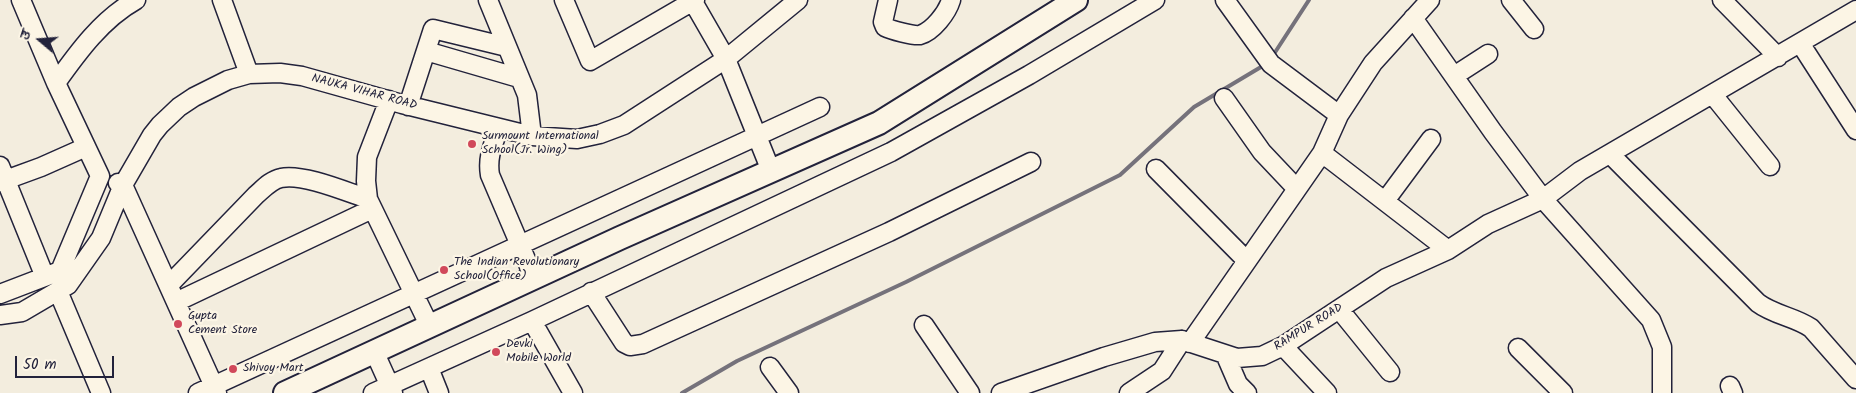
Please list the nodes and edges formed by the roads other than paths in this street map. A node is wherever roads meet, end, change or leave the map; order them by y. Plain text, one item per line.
1 (21, 0) edge
2 (136, 0) edge
3 (222, 0) edge
4 (693, 0) edge
5 (798, 0) edge
6 (888, 0) edge
7 (951, 0) edge
8 (1076, 0) edge
9 (1155, 0) edge
10 (1225, 0) edge
11 (1430, 0) edge
12 (1511, 0) edge
13 (1722, 0) edge
14 (485, 1) edge
15 (567, 2) edge
16 (1856, 10) edge
17 (1414, 18) junction
18 (1534, 29) dead end
19 (1800, 43) junction
20 (507, 48) junction
21 (426, 51) junction
22 (1488, 54) dead end
23 (1778, 56) junction
24 (726, 59) junction
25 (248, 74) junction
26 (1454, 76) junction
27 (520, 78) junction
28 (56, 83) junction
29 (1713, 94) junction
30 (1224, 98) dead end
31 (389, 100) junction
32 (408, 106) junction
33 (820, 106) dead end
34 (1339, 115) junction
35 (499, 128) junction
36 (1856, 130) edge
37 (532, 136) junction
38 (758, 136) junction
39 (1431, 139) dead end
40 (86, 147) junction
41 (1322, 153) junction
42 (1610, 154) junction
43 (1031, 162) dead end
44 (1770, 166) dead end
45 (1156, 169) dead end
46 (772, 171) junction
47 (2, 176) edge
48 (100, 176) junction
49 (123, 185) junction
50 (1297, 189) junction
51 (1543, 199) junction
52 (1385, 202) junction
53 (370, 204) junction
54 (520, 245) junction
55 (1448, 250) junction
56 (1247, 261) junction
57 (45, 277) junction
58 (534, 278) junction
59 (169, 285) junction
60 (58, 291) junction
61 (591, 292) junction
62 (415, 293) junction
63 (0, 294) edge
64 (176, 302) junction
65 (1339, 309) junction
66 (0, 315) edge
67 (532, 321) junction
68 (924, 325) dead end
69 (430, 326) junction
70 (1186, 341) junction
71 (1283, 346) junction
72 (1518, 348) dead end
73 (374, 351) junction
74 (1225, 354) junction
75 (770, 367) dead end
76 (429, 368) junction
77 (1390, 372) dead end
78 (1856, 380) edge
79 (216, 389) edge
80 (391, 389) edge
81 (101, 393) edge
82 (198, 393) edge
83 (285, 393) edge
84 (374, 393) edge
85 (439, 393) edge
86 (573, 393) edge
87 (789, 393) edge
88 (970, 393) edge
89 (1001, 393) edge
90 (1129, 393) edge
91 (1247, 393) edge
92 (1327, 393) edge
93 (1563, 393) edge
94 (1662, 393) edge

1 - 28 street
2 - 28 street
3 - 25 street
4 - 15 street
4 - 24 street
5 - 24 street, NAUKA VIHAR ROAD
6 - 7 street
8 - 46 main road
9 - 61 street
10 - 34 street
11 - 17 street
12 - 18 street
13 - 23 street
14 - 20 street
16 - 19 street, RAMPUR ROAD
17 - 26 street
17 - 34 street
19 - 23 street, RAMPUR ROAD
19 - 36 street
20 - 21 street
20 - 27 street
21 - 27 street
21 - 32 street
22 - 26 street
23 - 29 street, RAMPUR ROAD
24 - 37 street, NAUKA VIHAR ROAD
24 - 38 street
25 - 31 street, NAUKA VIHAR ROAD
25 - 49 street, NAUKA VIHAR ROAD
26 - 51 street
27 - 37 street
28 - 40 street
29 - 42 street, RAMPUR ROAD
29 - 44 street
30 - 50 street
31 - 32 street, NAUKA VIHAR ROAD
31 - 53 street
32 - 35 street, NAUKA VIHAR ROAD
33 - 38 street
34 - 41 street
35 - 37 street, NAUKA VIHAR ROAD
35 - 54 street
38 - 46 street
38 - 54 street
39 - 52 street
40 - 47 street
40 - 48 street
41 - 50 street
41 - 52 street
42 - 51 street, RAMPUR ROAD
42 - 78 street
43 - 61 street
45 - 56 street
46 - 58 main road
47 - 57 street
48 - 49 street
48 - 57 street
49 - 59 street
49 - 60 street, NAUKA VIHAR ROAD
50 - 56 street
51 - 55 street, RAMPUR ROAD
51 - 94 street
52 - 55 street
53 - 59 street
53 - 62 street
53 - 64 street
54 - 58 street
54 - 62 street
55 - 65 street, RAMPUR ROAD
56 - 70 street
57 - 63 street
58 - 69 main road
59 - 64 street
60 - 66 street, NAUKA VIHAR ROAD
60 - 81 street
61 - 67 street
62 - 69 street
62 - 79 street
64 - 79 street
65 - 71 street, RAMPUR ROAD
65 - 77 street
67 - 76 street
67 - 86 street
68 - 88 street
69 - 73 main road
70 - 74 street, RAMPUR ROAD
70 - 89 street, RAMPUR ROAD
70 - 90 street
71 - 74 street, RAMPUR ROAD
71 - 92 street
72 - 93 street
73 - 80 street
73 - 83 main road
74 - 91 street
75 - 87 street
76 - 80 street
76 - 85 street
79 - 82 street
80 - 84 street

